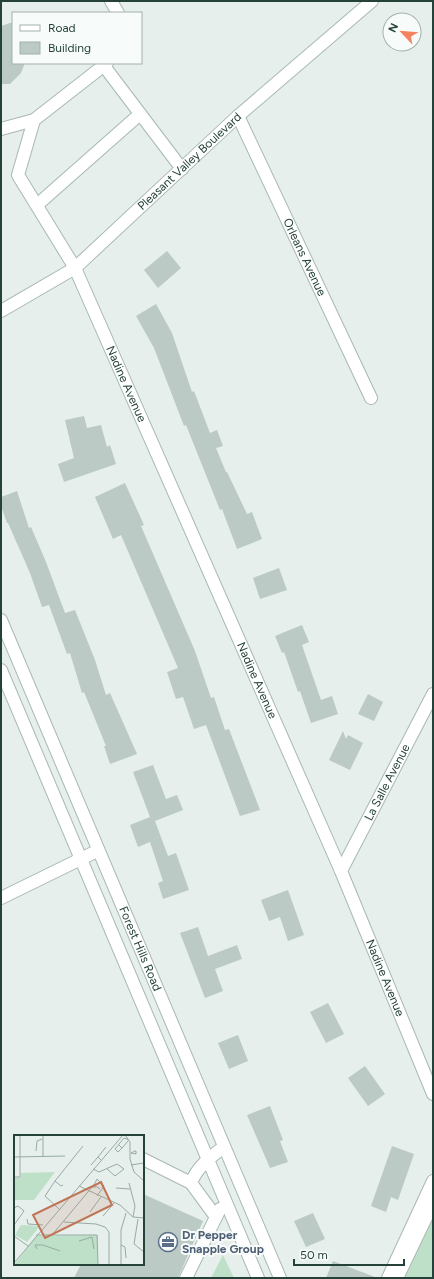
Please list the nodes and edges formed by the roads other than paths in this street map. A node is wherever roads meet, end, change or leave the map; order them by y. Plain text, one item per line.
1 (111, 1) edge
2 (372, 1) edge
3 (117, 12) edge
4 (106, 65) edge
5 (140, 114) junction
6 (238, 116) junction
7 (34, 120) junction
8 (1, 129) edge
9 (182, 169) junction
10 (37, 205) junction
11 (75, 268) junction
12 (1, 311) edge
13 (370, 398) dead end
14 (1, 620) edge
15 (1, 670) edge
16 (433, 694) edge
17 (97, 851) junction
18 (81, 860) junction
19 (341, 871) junction
20 (1, 898) edge
21 (433, 1094) edge
22 (224, 1147) junction
23 (208, 1159) junction
24 (144, 1160) edge
25 (433, 1182) edge
26 (191, 1184) junction
27 (225, 1200) junction
28 (433, 1203) edge
29 (216, 1217) junction
30 (186, 1278) edge
31 (258, 1278) edge
32 (280, 1278) edge
33 (388, 1278) edge
34 (397, 1278) edge

1 - 3 street
2 - 6 street, Pleasant Valley Boulevard
4 - 5 street
4 - 7 street
5 - 9 street
5 - 10 street
6 - 9 street, Pleasant Valley Boulevard
6 - 13 street, Orleans Avenue
7 - 8 street
7 - 10 street, Nadine Avenue
9 - 11 street, Pleasant Valley Boulevard
10 - 11 street, Nadine Avenue
11 - 12 street, Pleasant Valley Boulevard
11 - 19 street, Nadine Avenue
14 - 17 street, Forest Hills Road
15 - 18 street, Forest Hills Road
16 - 19 street, La Salle Avenue
17 - 18 street
17 - 22 street, Forest Hills Road
18 - 20 street
18 - 23 street, Forest Hills Road
19 - 21 street, Nadine Avenue
22 - 23 street
22 - 32 street, Forest Hills Road
23 - 26 street
23 - 27 street, Forest Hills Road
24 - 26 street
25 - 33 street
26 - 29 street
27 - 29 street
27 - 31 street, Forest Hills Road
28 - 34 street
29 - 30 street

